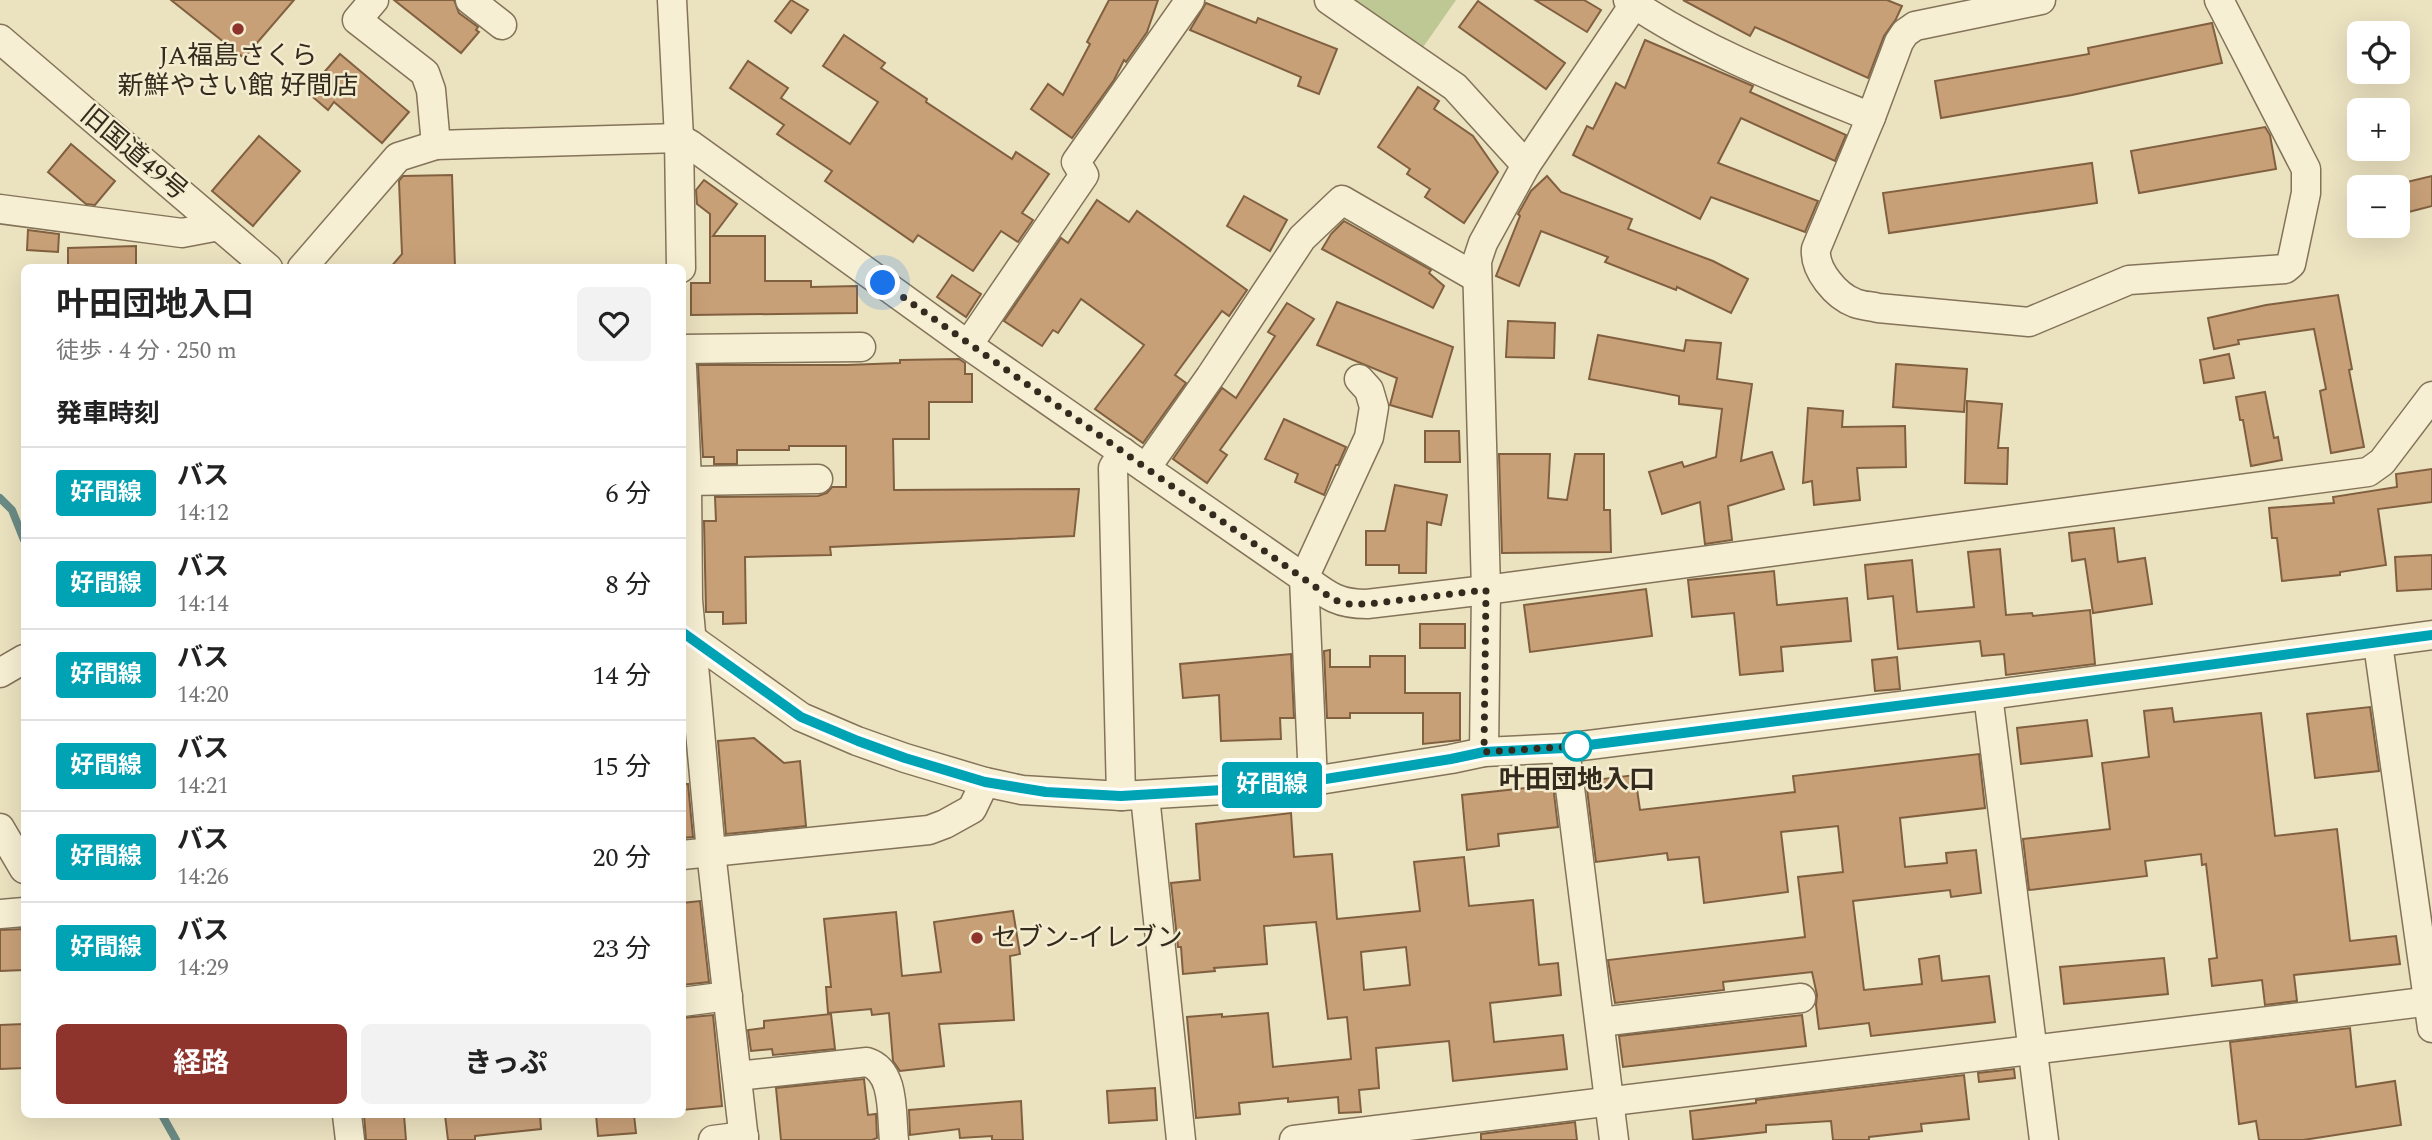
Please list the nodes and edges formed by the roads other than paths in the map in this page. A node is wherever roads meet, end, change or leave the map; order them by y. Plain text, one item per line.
1 (374, 0) edge
2 (470, 0) edge
3 (672, 0) edge
4 (1190, 0) edge
5 (1329, 0) edge
6 (2041, 0) edge
7 (2219, 0) edge
8 (1633, 1) edge
9 (502, 26) dead end
10 (0, 39) edge
11 (1871, 117) junction
12 (679, 138) junction
13 (436, 145) junction
14 (1525, 164) junction
15 (0, 209) edge
16 (219, 226) junction
17 (263, 264) edge
18 (305, 264) edge
19 (681, 264) edge
20 (1477, 278) junction
21 (968, 345) junction
22 (862, 347) dead end
23 (686, 349) edge
24 (1359, 379) dead end
25 (2432, 396) edge
26 (1123, 452) junction
27 (686, 458) edge
28 (1146, 468) junction
29 (818, 479) dead end
30 (687, 481) junction
31 (1304, 579) junction
32 (1486, 590) junction
33 (2432, 635) edge
34 (687, 636) edge
35 (2378, 644) junction
36 (21, 661) edge
37 (0, 673) edge
38 (1989, 695) junction
39 (1565, 748) junction
40 (1484, 752) junction
41 (1313, 781) junction
42 (985, 782) junction
43 (1133, 796) junction
44 (0, 828) edge
45 (712, 852) junction
46 (686, 855) edge
47 (21, 864) edge
48 (21, 912) edge
49 (0, 914) edge
50 (728, 996) junction
51 (1801, 998) dead end
52 (686, 1001) edge
53 (2431, 1010) edge
54 (1600, 1022) junction
55 (2032, 1050) junction
56 (737, 1076) junction
57 (1610, 1103) junction
58 (347, 1118) edge
59 (744, 1138) edge
60 (350, 1140) edge
61 (713, 1140) edge
62 (894, 1140) edge
63 (1181, 1140) edge
64 (1294, 1140) edge
65 (1614, 1140) edge
66 (2044, 1140) edge

1 - 13 street
2 - 9 street
3 - 12 street
4 - 21 street
5 - 14 street
6 - 11 street
7 - 11 street
8 - 11 street
8 - 14 street
10 - 16 street, 旧国道49号
12 - 13 street
12 - 19 street
12 - 21 street
13 - 18 street
14 - 20 street
15 - 16 street
16 - 17 street, 旧国道49号
20 - 28 street
20 - 32 street
21 - 26 street
22 - 23 street
24 - 31 street
25 - 32 street
26 - 28 street
26 - 43 street
27 - 30 street
28 - 31 street
29 - 30 street
30 - 34 street
31 - 32 street
31 - 41 street
32 - 40 street
33 - 35 street
34 - 42 street
34 - 45 street
35 - 38 street
35 - 53 street
36 - 37 street
38 - 39 street
38 - 55 street
39 - 40 street
39 - 54 street
40 - 41 street
41 - 43 street
42 - 43 street
42 - 45 street
43 - 63 street
44 - 47 street
45 - 46 street
45 - 50 street
48 - 49 street
50 - 52 street
50 - 56 street
51 - 54 street
53 - 55 street
54 - 57 street
55 - 57 street
55 - 66 street
56 - 59 street
56 - 62 street
57 - 64 street
57 - 65 street
58 - 60 street
59 - 61 street

